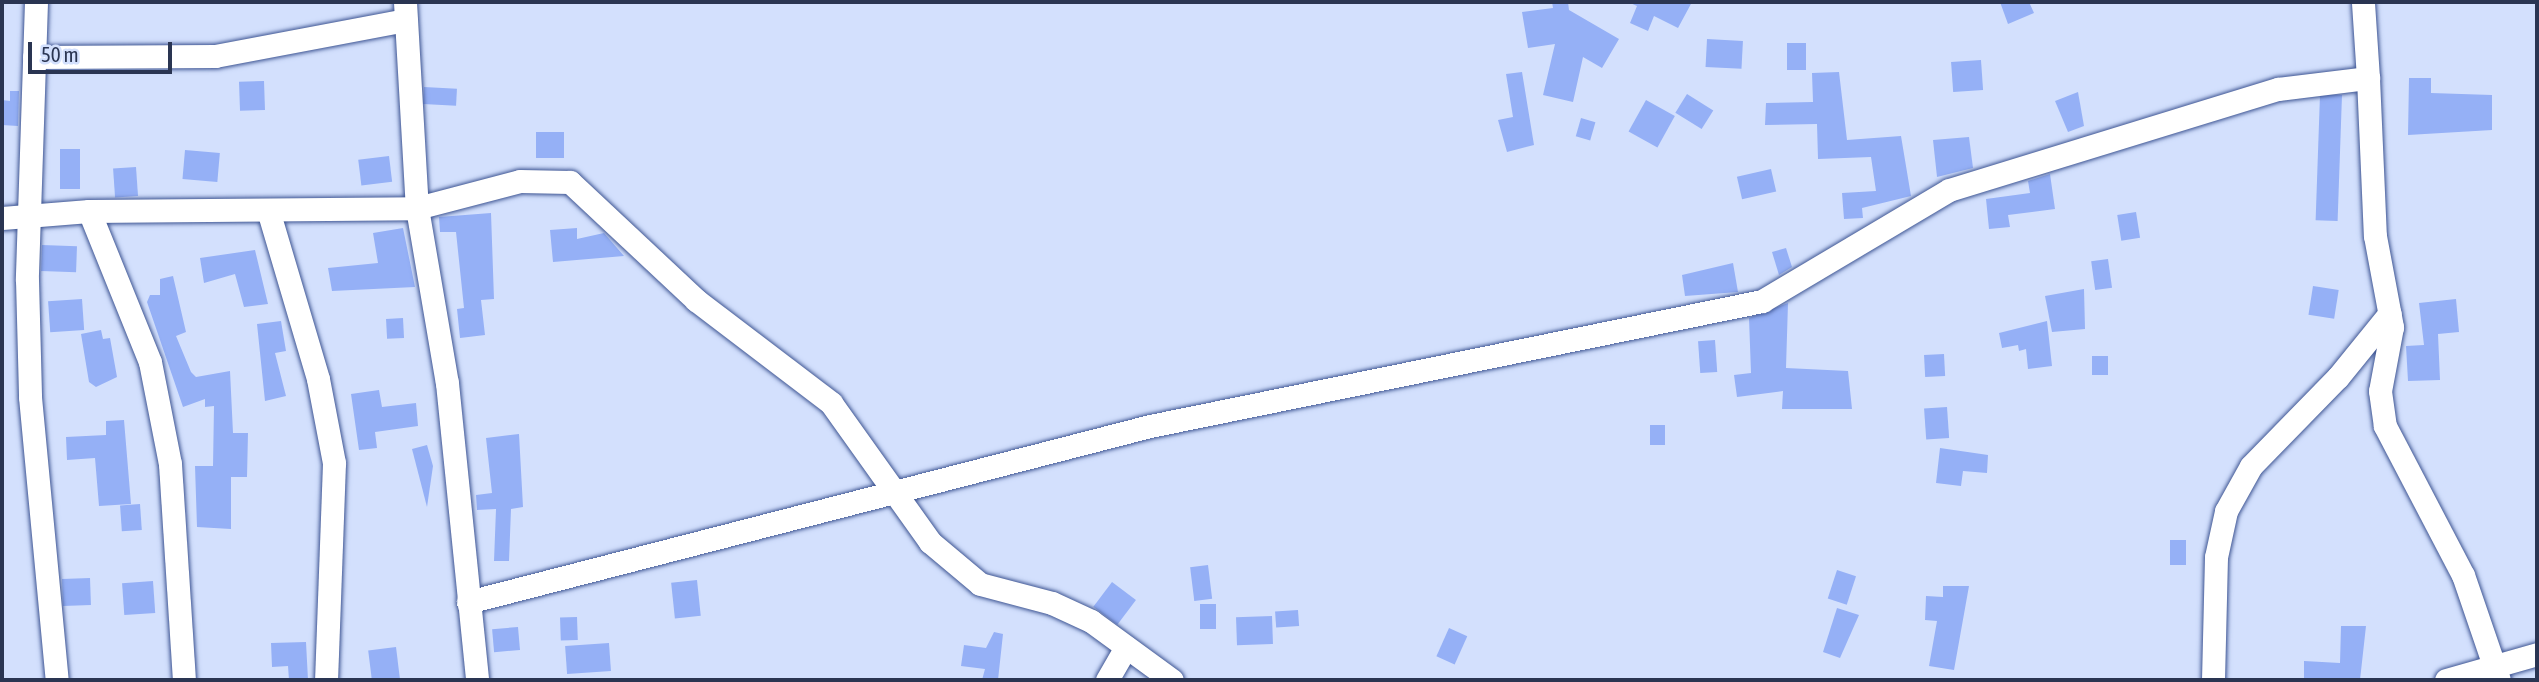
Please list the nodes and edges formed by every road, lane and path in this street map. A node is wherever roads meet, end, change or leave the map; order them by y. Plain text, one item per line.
1 (36, 2) edge
2 (2363, 2) edge
3 (406, 11) edge
4 (34, 57) junction
5 (2368, 78) junction
6 (416, 208) junction
7 (268, 210) junction
8 (89, 211) junction
9 (27, 216) junction
10 (2, 218) edge
11 (2390, 313) junction
12 (897, 494) junction
13 (468, 602) junction
14 (1126, 648) junction
15 (2537, 654) edge
16 (2496, 673) edge
17 (57, 680) edge
18 (184, 680) edge
19 (326, 680) edge
20 (477, 680) edge
21 (1107, 680) edge
22 (1172, 680) edge
23 (2213, 680) edge
24 (2446, 680) edge

1 - 4 street
2 - 5 street
3 - 4 street
3 - 6 street
4 - 9 street
5 - 11 street
5 - 12 street
6 - 7 street
6 - 12 street
6 - 13 street
7 - 8 street
7 - 19 street
8 - 9 street
8 - 18 street
9 - 10 street
9 - 17 street
11 - 16 street
11 - 23 street
12 - 13 street
12 - 14 street
13 - 20 street
14 - 21 street
14 - 22 street
15 - 16 street
16 - 24 street

